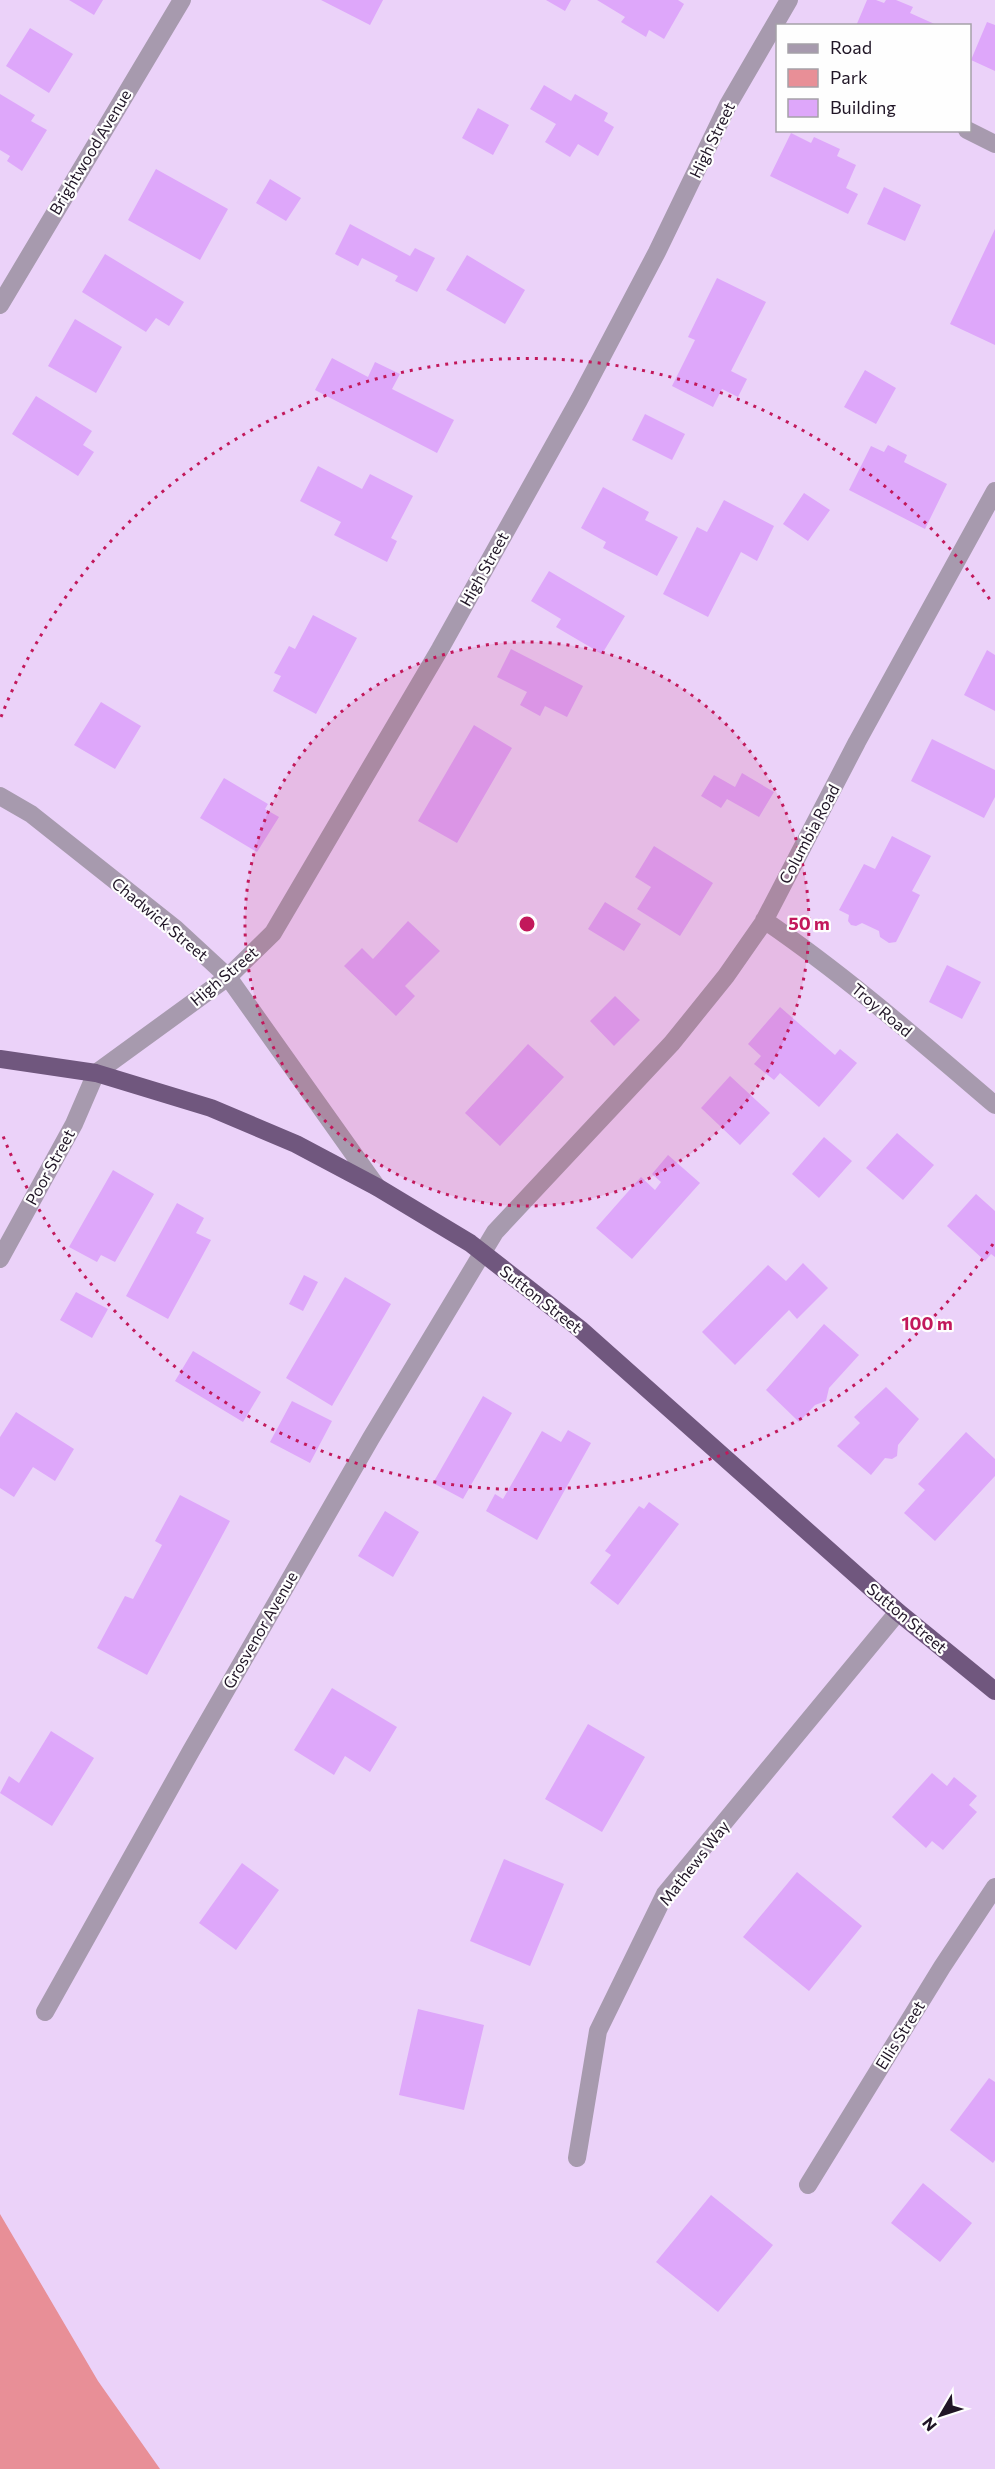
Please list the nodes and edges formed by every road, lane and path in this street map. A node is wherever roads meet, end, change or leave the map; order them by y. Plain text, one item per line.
1 (182, 0) edge
2 (789, 0) edge
3 (779, 24) edge
4 (772, 39) edge
5 (971, 132) edge
6 (995, 144) edge
7 (0, 305) edge
8 (995, 491) edge
9 (0, 796) edge
10 (764, 920) junction
11 (228, 977) junction
12 (0, 1059) edge
13 (96, 1073) junction
14 (995, 1105) edge
15 (377, 1187) junction
16 (483, 1253) junction
17 (0, 1259) edge
18 (898, 1612) junction
19 (995, 1691) edge
20 (995, 1887) edge
21 (45, 2012) dead end
22 (577, 2158) dead end
23 (807, 2185) dead end

1 - 7 street, Brightwood Avenue
2 - 3 street, High Street
4 - 11 street, High Street
5 - 6 street
8 - 10 street, Columbia Road
9 - 11 street, Chadwick Street
10 - 14 street, Troy Road
10 - 16 street, Columbia Road
11 - 13 street, High Street
11 - 15 street, Chadwick Street
12 - 13 highway, Sutton Street
13 - 15 highway, Sutton Street
13 - 17 street, Poor Street
15 - 16 highway, Sutton Street
16 - 18 highway, Sutton Street
16 - 21 street, Grosvenor Avenue
18 - 19 highway, Sutton Street
18 - 22 street, Mathews Way
20 - 23 street, Ellis Street

